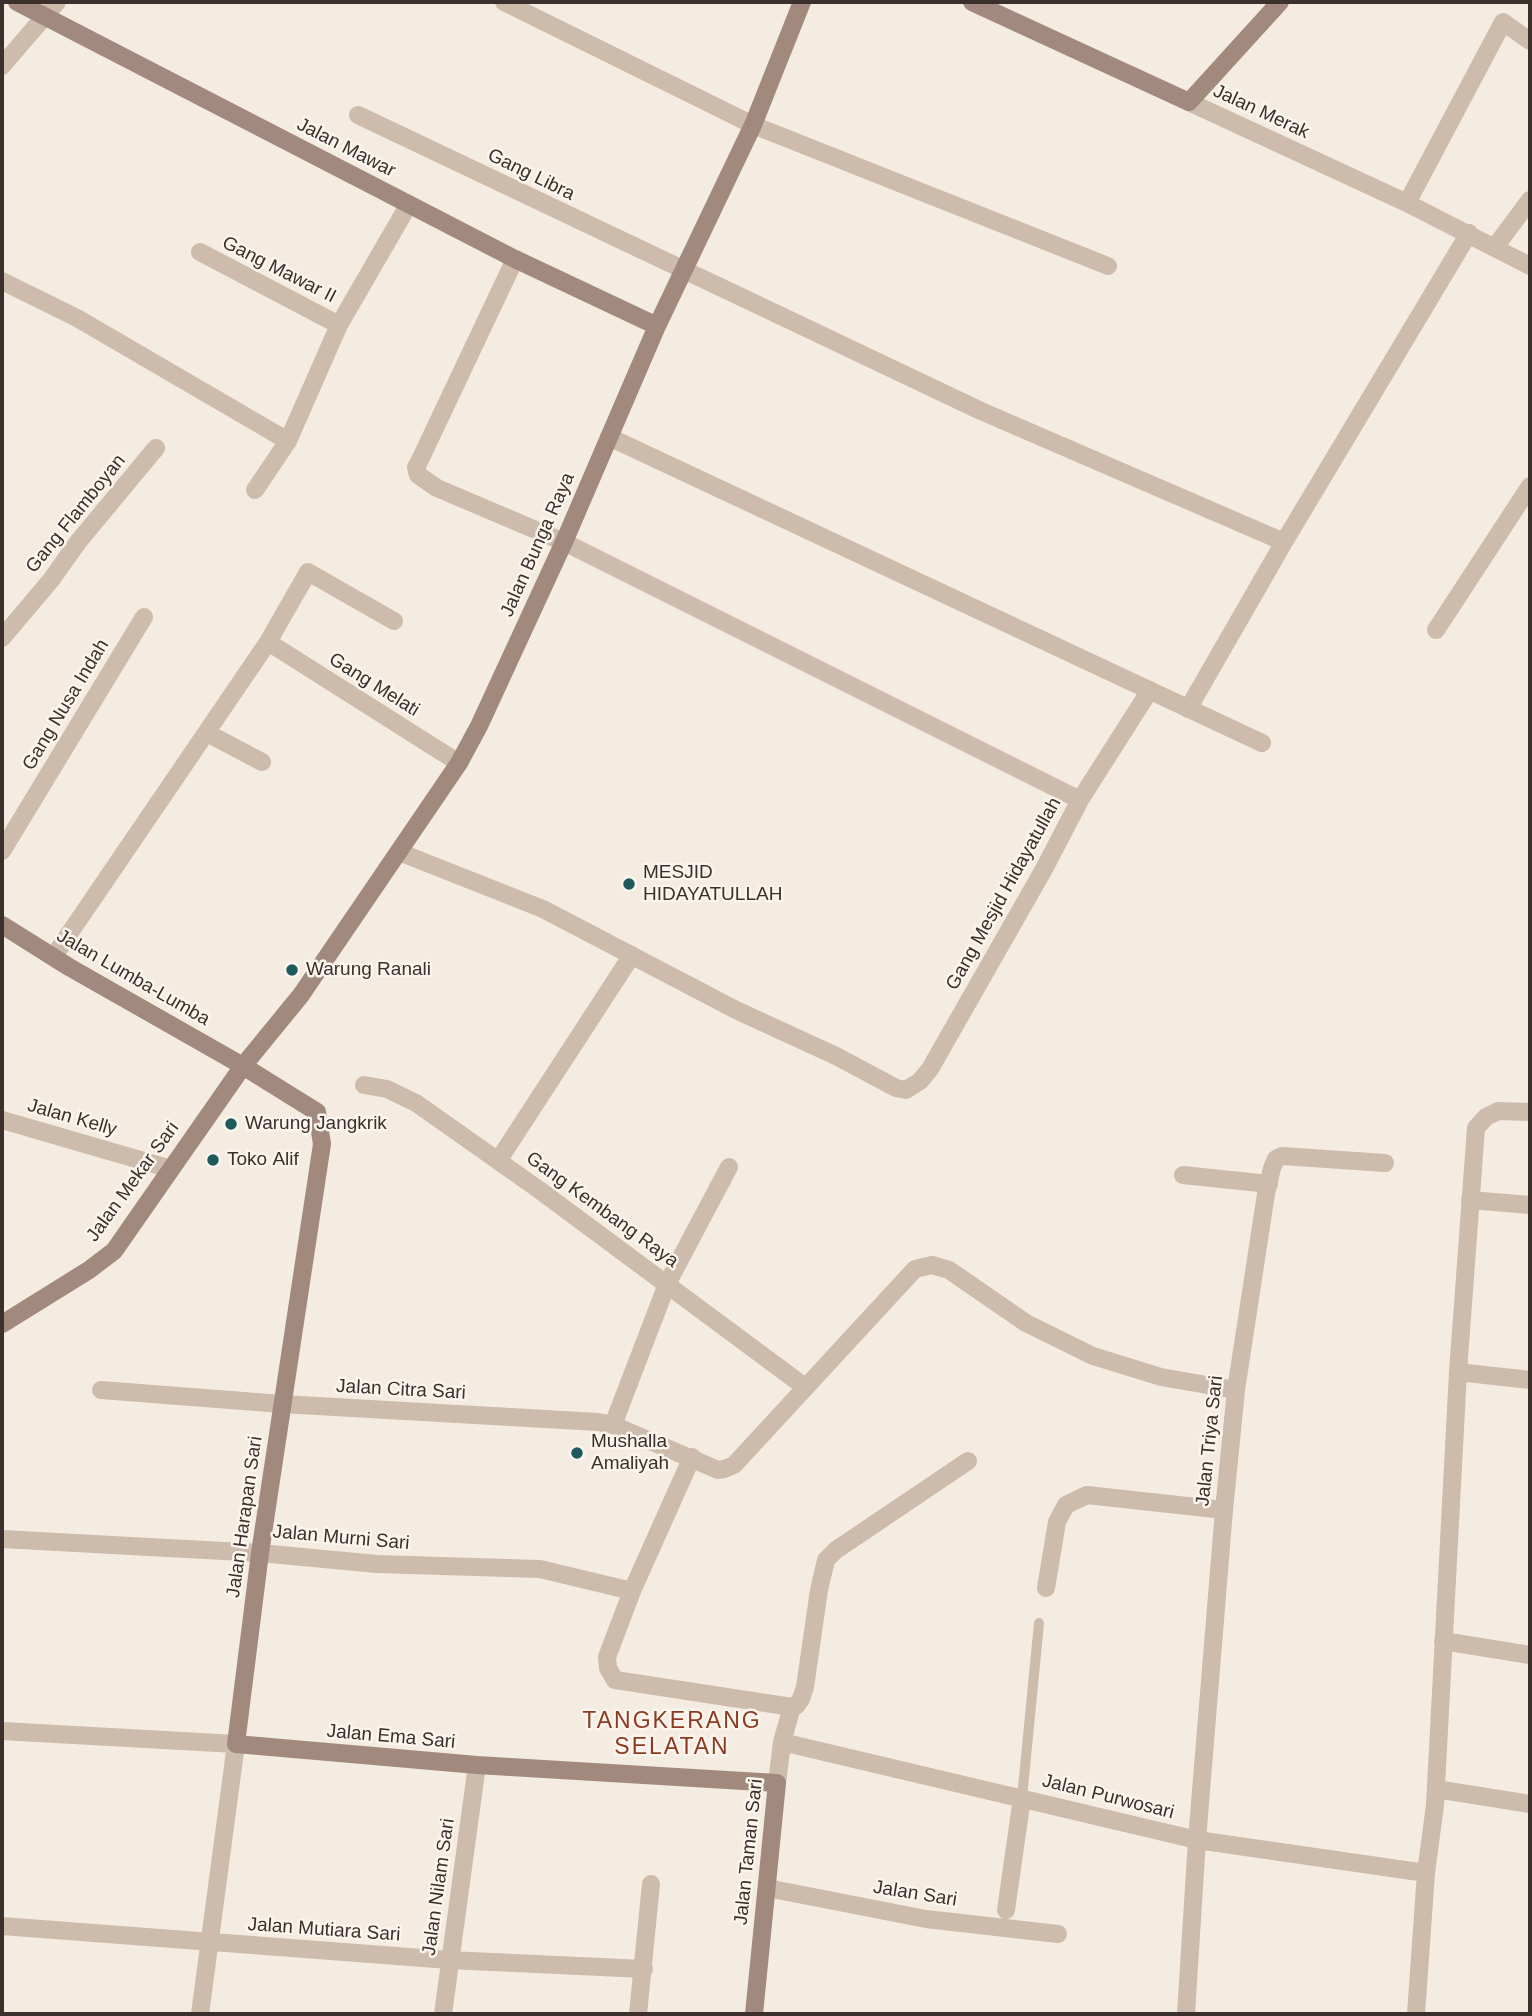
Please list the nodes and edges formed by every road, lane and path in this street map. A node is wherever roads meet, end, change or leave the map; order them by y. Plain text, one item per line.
1 (18, 2) edge
2 (57, 2) edge
3 (504, 2) edge
4 (802, 2) edge
5 (972, 2) edge
6 (1280, 2) edge
7 (43, 16) junction
8 (1530, 41) edge
9 (2, 66) edge
10 (1189, 102) junction
11 (359, 115) dead end
12 (753, 125) junction
13 (1530, 200) edge
14 (1408, 203) junction
15 (409, 204) junction
16 (1469, 233) junction
17 (1495, 247) junction
18 (200, 252) dead end
19 (515, 259) junction
20 (1530, 265) edge
21 (1108, 266) dead end
22 (685, 272) junction
23 (2, 281) edge
24 (339, 325) junction
25 (657, 326) junction
26 (609, 437) junction
27 (288, 441) junction
28 (156, 448) dead end
29 (1530, 486) edge
30 (255, 491) dead end
31 (564, 542) junction
32 (1284, 542) junction
33 (144, 617) dead end
34 (394, 621) dead end
35 (1436, 630) dead end
36 (2, 638) edge
37 (268, 642) junction
38 (1150, 690) junction
39 (1188, 709) junction
40 (207, 733) junction
41 (1262, 743) dead end
42 (262, 762) dead end
43 (459, 763) junction
44 (1080, 800) junction
45 (2, 852) edge
46 (399, 852) junction
47 (2, 925) edge
48 (632, 955) junction
49 (54, 956) junction
50 (243, 1066) junction
51 (364, 1085) dead end
52 (1530, 1112) edge
53 (2, 1120) edge
54 (498, 1161) junction
55 (1385, 1163) dead end
56 (729, 1167) dead end
57 (171, 1169) junction
58 (1183, 1175) dead end
59 (1269, 1184) junction
60 (1471, 1200) junction
61 (1530, 1205) edge
62 (667, 1284) junction
63 (2, 1324) edge
64 (1458, 1373) junction
65 (1530, 1380) edge
66 (805, 1387) junction
67 (101, 1390) dead end
68 (1236, 1390) junction
69 (282, 1404) junction
70 (613, 1425) junction
71 (692, 1457) junction
72 (968, 1461) dead end
73 (1224, 1510) junction
74 (2, 1539) edge
75 (260, 1553) junction
76 (1046, 1588) dead end
77 (632, 1591) junction
78 (1039, 1623) dead end
79 (1443, 1641) junction
80 (1530, 1655) edge
81 (792, 1707) junction
82 (2, 1731) edge
83 (782, 1742) junction
84 (236, 1744) junction
85 (477, 1765) junction
86 (777, 1783) junction
87 (1436, 1789) junction
88 (1022, 1797) junction
89 (1530, 1804) edge
90 (1197, 1840) junction
91 (1426, 1873) junction
92 (651, 1884) dead end
93 (767, 1888) junction
94 (1006, 1910) dead end
95 (2, 1926) edge
96 (1058, 1934) dead end
97 (210, 1943) junction
98 (449, 1960) junction
99 (644, 1969) junction
100 (200, 2014) edge
101 (443, 2014) edge
102 (638, 2014) edge
103 (754, 2014) edge
104 (1186, 2014) edge
105 (1416, 2014) edge

1 - 7 street, Jalan Mawar
2 - 7 street
3 - 12 street
4 - 12 street, Jalan Bunga Raya
5 - 10 street, Jalan Merak
6 - 10 street
7 - 9 street
7 - 15 street, Jalan Mawar
8 - 14 street
10 - 14 street, Jalan Merak
11 - 22 street, Gang Libra
12 - 21 street
12 - 22 street, Jalan Bunga Raya
13 - 17 street
14 - 16 street, Jalan Merak
15 - 19 street, Jalan Mawar
15 - 24 street
16 - 17 street, Jalan Merak
16 - 32 street
17 - 20 street, Jalan Merak
18 - 24 street, Gang Mawar II
19 - 25 street, Jalan Mawar
19 - 31 street, Gang Mesjid Hidayatullah
22 - 25 street, Jalan Bunga Raya
22 - 32 street, Gang Libra
23 - 27 street
24 - 27 street
25 - 26 street, Jalan Bunga Raya
26 - 31 street, Jalan Bunga Raya
26 - 38 street
27 - 30 street
28 - 36 street, Gang Flamboyan
29 - 35 street
31 - 43 street, Jalan Bunga Raya
31 - 44 street, Gang Mesjid Hidayatullah
32 - 39 street
33 - 45 street, Gang Nusa Indah
34 - 37 street
37 - 40 street
37 - 43 street, Gang Melati
38 - 39 street
38 - 44 street
39 - 41 street
40 - 42 street
40 - 49 street
43 - 46 street, Jalan Bunga Raya
44 - 48 street, Gang Mesjid Hidayatullah
46 - 48 street, Gang Mesjid Hidayatullah
46 - 50 street, Jalan Bunga Raya
47 - 49 street, Jalan Lumba-Lumba
48 - 54 street
49 - 50 street, Jalan Lumba-Lumba
50 - 57 street, Jalan Mekar Sari
50 - 69 street, Jalan Harapan Sari
51 - 54 street, Gang Kembang Raya
52 - 60 street
53 - 57 street, Jalan Kelly
54 - 62 street, Gang Kembang Raya
55 - 59 street, Jalan Triya Sari
56 - 62 street
57 - 63 street, Jalan Mekar Sari
58 - 59 street
59 - 68 street, Jalan Triya Sari
60 - 61 street
60 - 64 street
62 - 66 street, Gang Kembang Raya
62 - 70 street
64 - 65 street
64 - 79 street
66 - 68 street
66 - 71 street, Jalan Citra Sari
67 - 69 street, Jalan Citra Sari
68 - 73 street, Jalan Triya Sari
69 - 70 street, Jalan Citra Sari
69 - 75 street, Jalan Harapan Sari
70 - 71 street, Jalan Citra Sari
71 - 77 street
72 - 81 street, Jalan Taman Sari
73 - 76 street
73 - 90 street, Jalan Triya Sari
74 - 75 street, Jalan Murni Sari
75 - 77 street, Jalan Murni Sari
75 - 84 street, Jalan Harapan Sari
77 - 81 street
78 - 88 lane
79 - 80 street
79 - 87 street
81 - 83 street, Jalan Taman Sari
82 - 84 street, Jalan Ema Sari
83 - 86 street, Jalan Taman Sari
83 - 88 street, Jalan Purwosari
84 - 85 street, Jalan Ema Sari
84 - 97 street, Jalan Harapan Sari
85 - 86 street, Jalan Ema Sari
85 - 98 street, Jalan Nilam Sari
86 - 93 street, Jalan Taman Sari
87 - 89 street
87 - 91 street
88 - 90 street, Jalan Purwosari
88 - 94 street
90 - 91 street, Jalan Purwosari
90 - 104 street, Jalan Triya Sari
91 - 105 street
92 - 99 street
93 - 96 street, Jalan Sari
93 - 103 street, Jalan Taman Sari
95 - 97 street, Jalan Mutiara Sari
97 - 98 street, Jalan Mutiara Sari
97 - 100 street, Jalan Harapan Sari
98 - 99 street, Jalan Mutiara Sari
98 - 101 street, Jalan Nilam Sari
99 - 102 street

